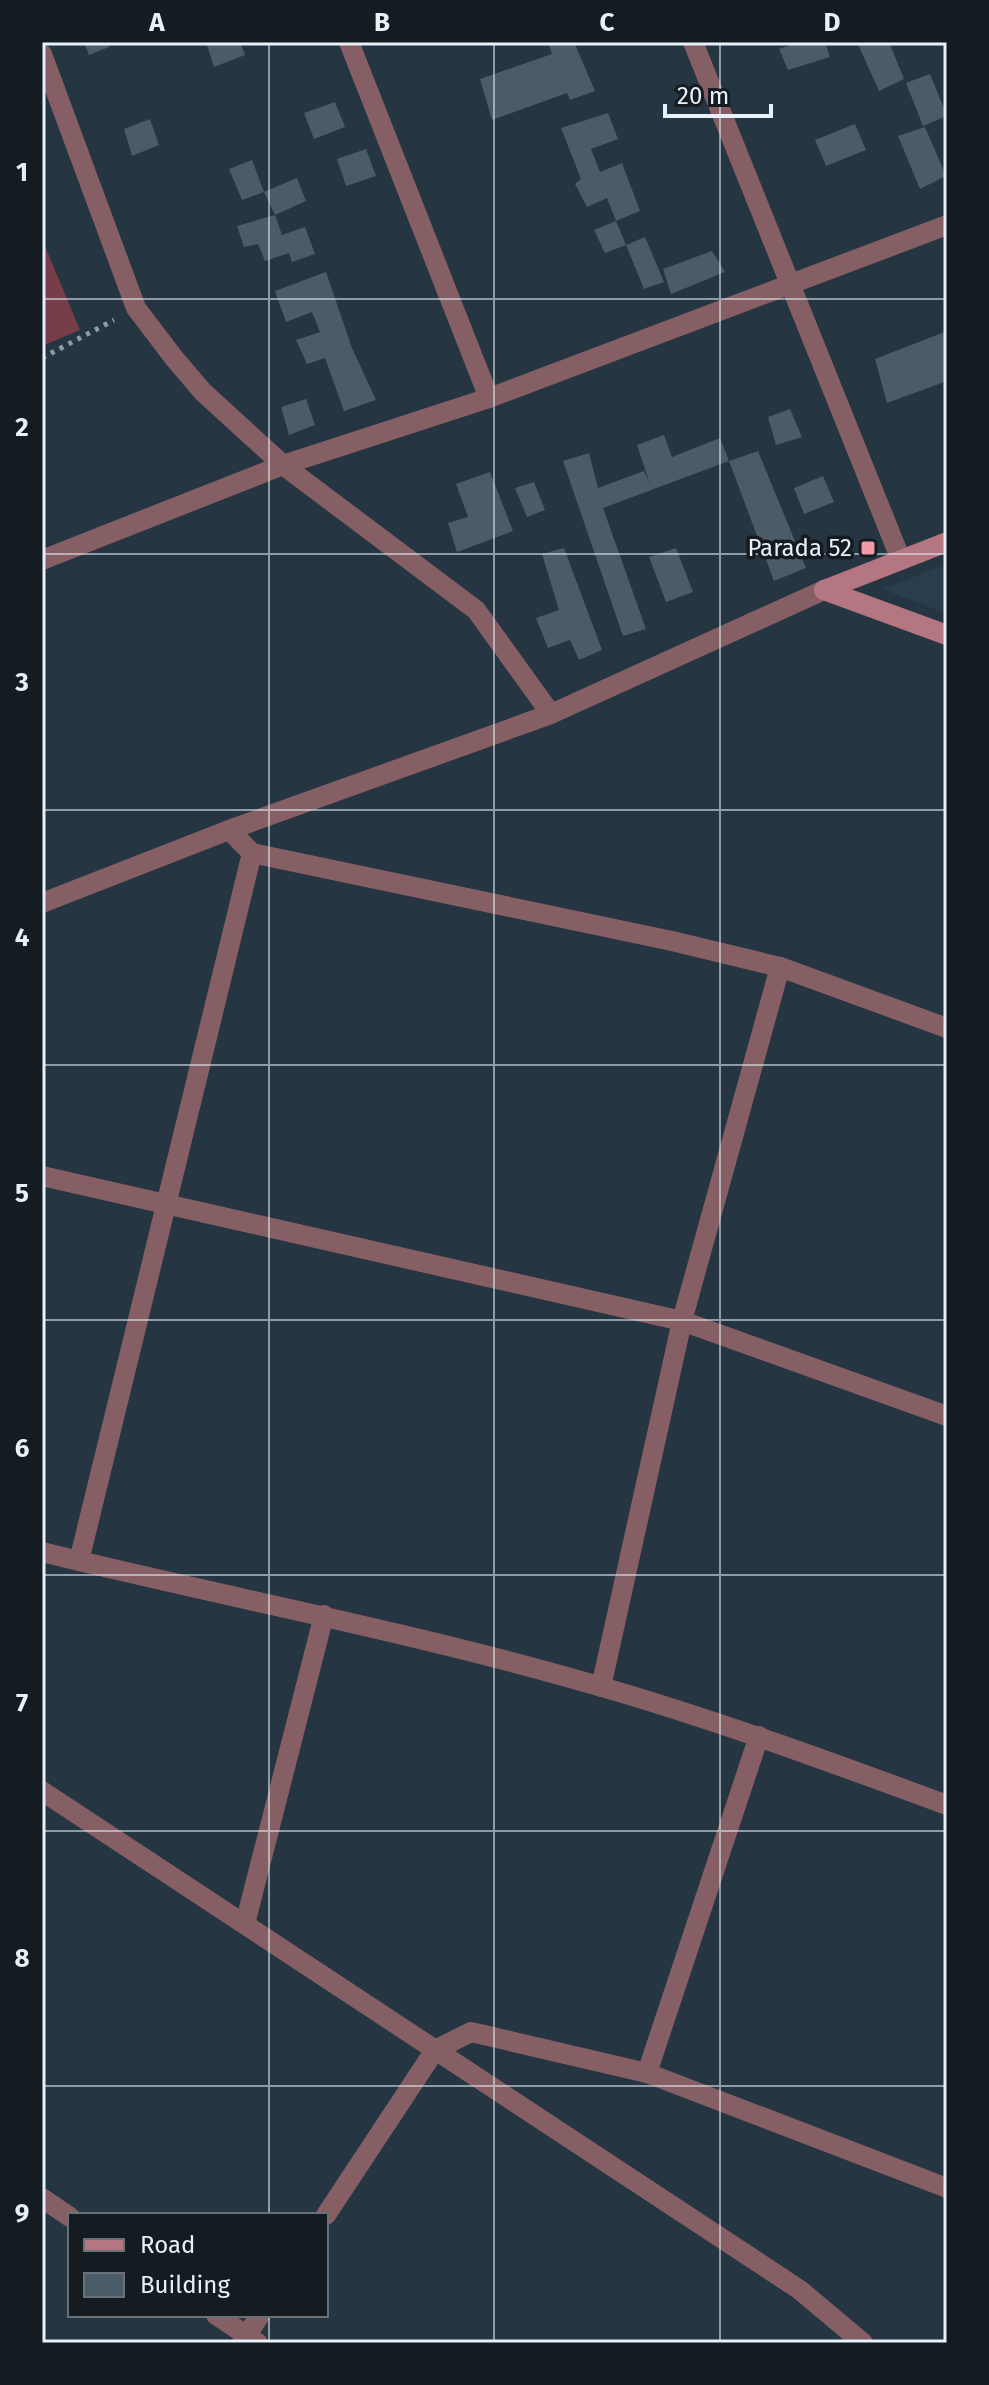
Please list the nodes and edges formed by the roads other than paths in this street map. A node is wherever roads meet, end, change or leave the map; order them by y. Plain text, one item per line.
1 (349, 42) edge
2 (693, 42) edge
3 (42, 54) edge
4 (947, 225) edge
5 (789, 283) junction
6 (489, 398) junction
7 (283, 465) junction
8 (947, 542) edge
9 (42, 560) edge
10 (901, 560) junction
11 (824, 590) junction
12 (947, 635) edge
13 (551, 714) junction
14 (229, 830) junction
15 (252, 853) junction
16 (42, 903) edge
17 (780, 967) junction
18 (947, 1028) edge
19 (42, 1176) edge
20 (167, 1202) junction
21 (682, 1321) junction
22 (947, 1416) edge
23 (42, 1552) edge
24 (79, 1561) junction
25 (324, 1615) junction
26 (601, 1687) junction
27 (759, 1736) junction
28 (42, 1791) edge
29 (947, 1805) edge
30 (245, 1924) junction
31 (435, 2050) junction
32 (647, 2073) junction
33 (947, 2188) edge
34 (42, 2198) edge
35 (327, 2213) edge
36 (68, 2216) edge
37 (219, 2317) edge
38 (259, 2317) edge
39 (249, 2341) edge
40 (863, 2343) edge

1 - 6 street
2 - 5 street
3 - 7 street
4 - 5 street
5 - 6 street
5 - 10 street
6 - 7 street
7 - 9 street
7 - 13 street
8 - 10 street
10 - 11 street
11 - 12 street
11 - 13 street
13 - 14 street
14 - 15 street
14 - 16 street
15 - 17 street
15 - 20 street
17 - 18 street
17 - 21 street
19 - 20 street
20 - 21 street
20 - 24 street
21 - 22 street
21 - 26 street
23 - 24 street
24 - 25 street
25 - 26 street
25 - 30 street
26 - 27 street
27 - 29 street
27 - 32 street
28 - 30 street
30 - 31 street
31 - 32 street
31 - 35 street
31 - 40 street
32 - 33 street
34 - 36 street
37 - 39 street
38 - 39 street

